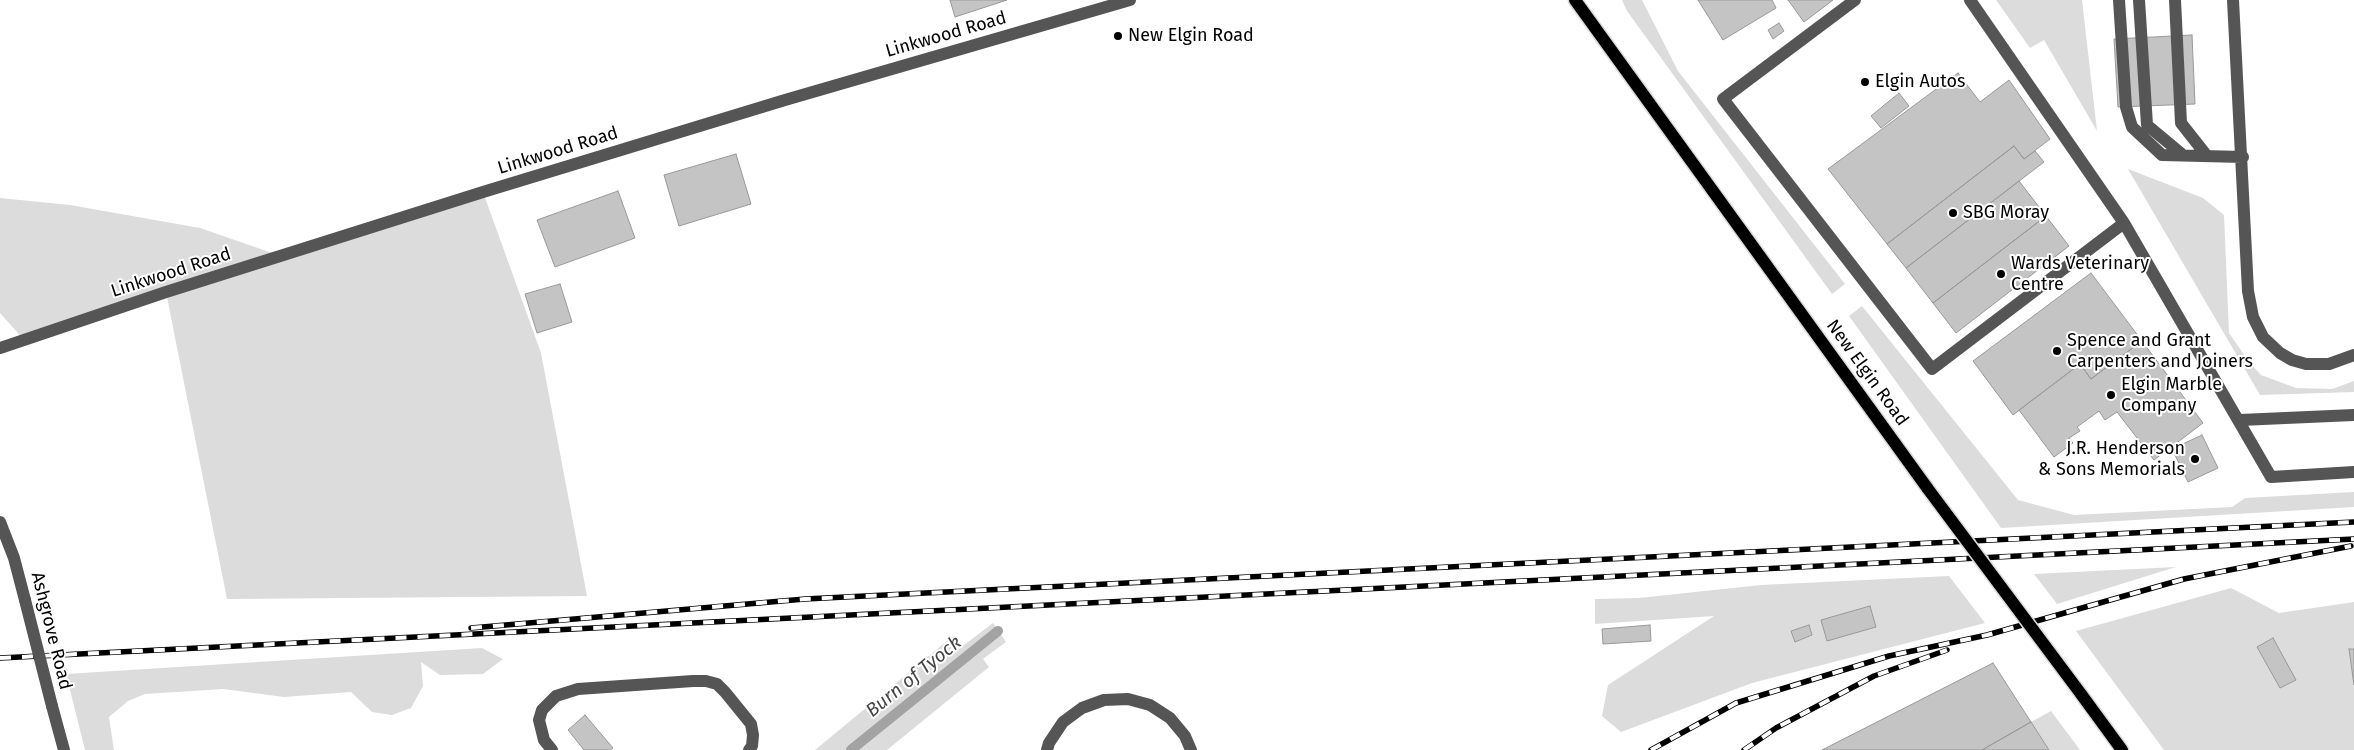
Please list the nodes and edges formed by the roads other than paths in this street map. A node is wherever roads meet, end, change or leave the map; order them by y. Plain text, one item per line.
1 (1130, 0) edge
2 (1575, 0) edge
3 (1583, 0) edge
4 (1855, 0) edge
5 (1970, 0) edge
6 (2119, 0) edge
7 (2140, 0) edge
8 (2175, 0) edge
9 (2233, 0) edge
10 (1587, 14) junction
11 (2182, 155) junction
12 (2206, 156) junction
13 (2243, 157) junction
14 (2124, 223) junction
15 (0, 348) edge
16 (2354, 355) edge
17 (2354, 415) edge
18 (2240, 420) junction
19 (2354, 472) edge
20 (0, 522) edge
21 (64, 750) edge
22 (552, 750) edge
23 (748, 750) edge
24 (1047, 750) edge
25 (1191, 750) edge
26 (2122, 750) edge

1 - 15 street, Linkwood Road
2 - 10 main road, New Elgin Road
3 - 10 main road, New Elgin Road
4 - 14 street
5 - 14 street
6 - 11 street
7 - 11 street
8 - 12 street
9 - 13 street
10 - 26 main road, New Elgin Road, bridge
11 - 12 street
12 - 13 street
13 - 16 street
14 - 18 street
17 - 18 street
18 - 19 street
20 - 21 street, Ashgrove Road, bridge
22 - 23 street
24 - 25 street

